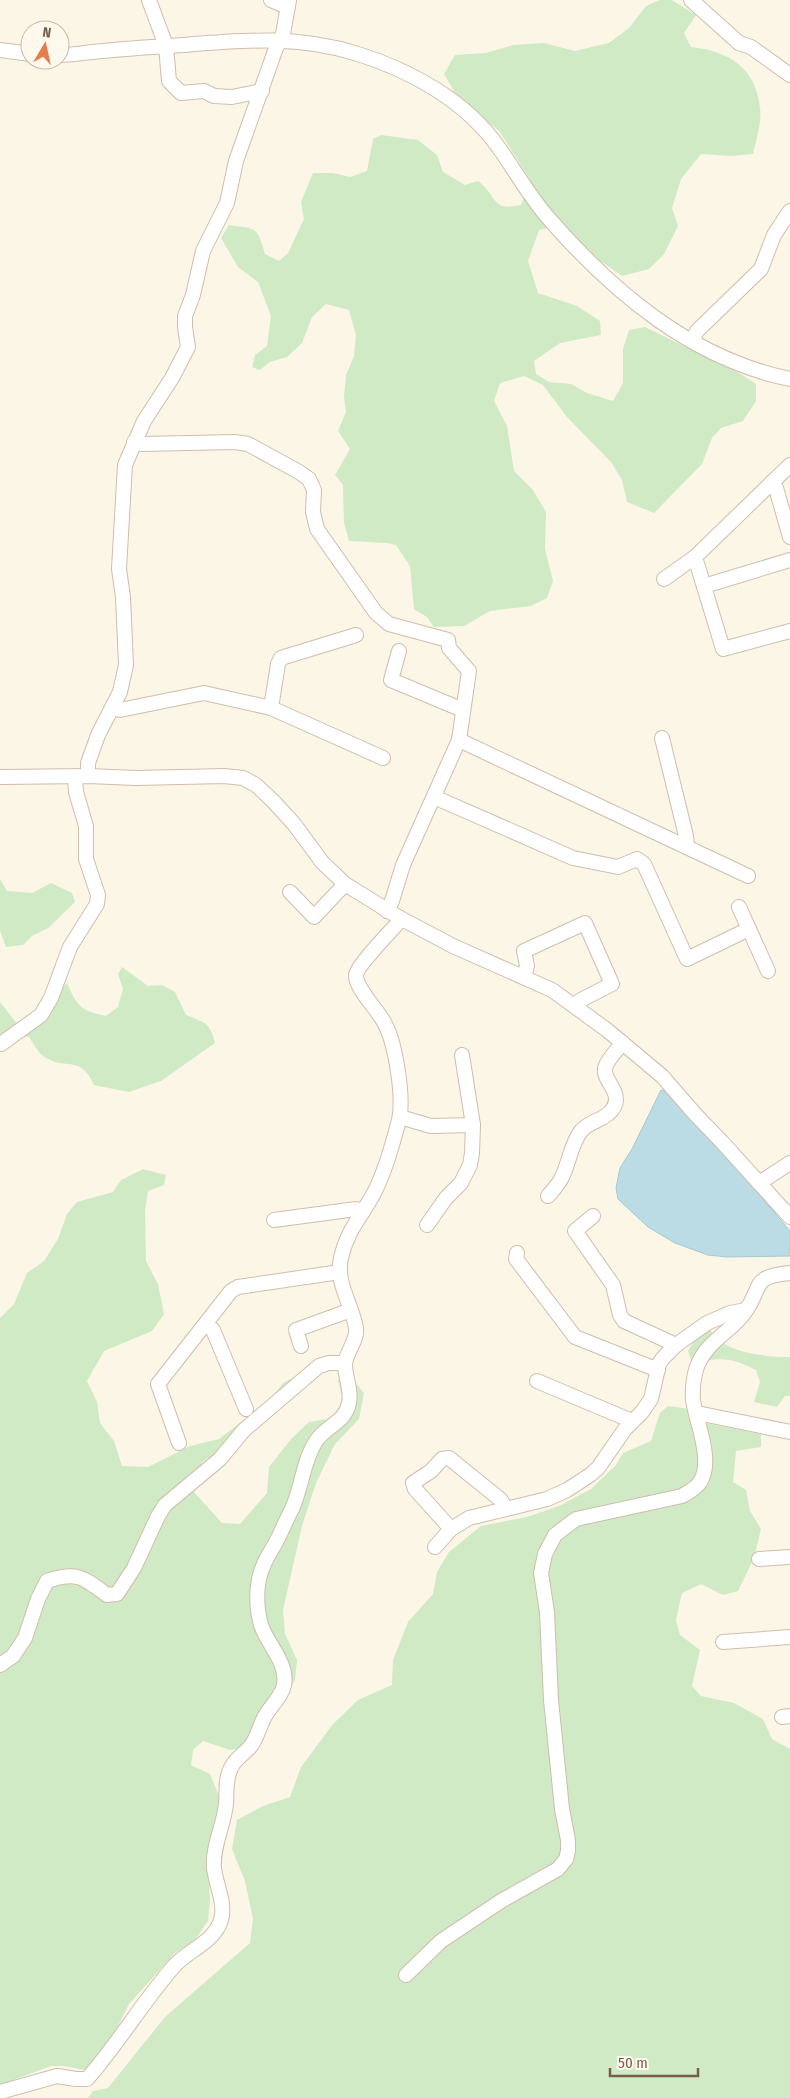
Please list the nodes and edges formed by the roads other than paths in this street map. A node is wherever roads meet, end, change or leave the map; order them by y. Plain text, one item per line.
1 (149, 0) edge
2 (271, 0) edge
3 (691, 0) edge
4 (289, 4) edge
5 (280, 40) junction
6 (166, 46) junction
7 (0, 50) edge
8 (20, 53) edge
9 (70, 55) edge
10 (790, 74) edge
11 (262, 90) junction
12 (790, 211) edge
13 (692, 341) junction
14 (790, 379) edge
15 (134, 442) junction
16 (790, 465) edge
17 (772, 482) junction
18 (790, 537) edge
19 (695, 557) junction
20 (790, 560) edge
21 (664, 579) dead end
22 (704, 586) junction
23 (790, 631) edge
24 (356, 634) dead end
25 (399, 650) dead end
26 (114, 706) junction
27 (271, 708) junction
28 (463, 710) junction
29 (662, 738) dead end
30 (459, 740) junction
31 (383, 758) dead end
32 (81, 777) junction
33 (0, 778) edge
34 (434, 797) junction
35 (686, 847) junction
36 (748, 876) dead end
37 (345, 884) junction
38 (290, 892) dead end
39 (739, 907) dead end
40 (387, 910) junction
41 (400, 918) junction
42 (749, 928) junction
43 (768, 971) dead end
44 (524, 977) junction
45 (576, 1007) junction
46 (623, 1043) junction
47 (1, 1044) edge
48 (462, 1054) dead end
49 (400, 1117) junction
50 (473, 1125) junction
51 (790, 1163) edge
52 (759, 1183) junction
53 (548, 1196) dead end
54 (363, 1212) junction
55 (594, 1216) dead end
56 (790, 1217) edge
57 (274, 1220) dead end
58 (427, 1225) dead end
59 (517, 1254) dead end
60 (340, 1272) junction
61 (790, 1273) edge
62 (351, 1310) junction
63 (746, 1310) junction
64 (206, 1324) junction
65 (676, 1344) junction
66 (301, 1346) dead end
67 (345, 1363) junction
68 (658, 1370) junction
69 (537, 1381) dead end
70 (246, 1409) dead end
71 (696, 1413) junction
72 (632, 1421) junction
73 (790, 1432) edge
74 (179, 1443) dead end
75 (505, 1508) junction
76 (451, 1529) junction
77 (435, 1547) dead end
78 (790, 1557) edge
79 (759, 1559) dead end
80 (790, 1637) edge
81 (723, 1642) dead end
82 (0, 1665) edge
83 (406, 1975) dead end
84 (0, 2092) edge

1 - 6 street
2 - 4 street
3 - 10 street
4 - 5 street
5 - 6 street
5 - 11 street
5 - 13 street
6 - 9 street
6 - 11 street
7 - 8 street
11 - 15 street
12 - 13 street
13 - 14 street
15 - 26 street
15 - 28 street
16 - 17 street
17 - 18 street
17 - 19 street
19 - 21 street
19 - 22 street
20 - 22 street
22 - 23 street
24 - 27 street
25 - 28 street
26 - 27 street
26 - 32 street
27 - 31 street
28 - 30 street
29 - 35 street
30 - 34 street
30 - 35 street
32 - 33 street
32 - 37 street
32 - 47 street
34 - 40 street
34 - 42 street
35 - 36 street
37 - 38 street
37 - 40 street
39 - 42 street
40 - 41 street
41 - 44 street
41 - 49 street
42 - 43 street
44 - 45 street
44 - 45 street
45 - 46 street
46 - 52 street
46 - 53 street
48 - 50 street
49 - 50 street
49 - 54 street
50 - 58 street
51 - 52 street
52 - 56 street
54 - 57 street
54 - 60 street
55 - 65 street
59 - 68 street
60 - 62 street
60 - 64 street
61 - 63 street
62 - 66 street
62 - 67 street
63 - 65 street
63 - 71 street
64 - 70 street
64 - 74 street
65 - 68 street
67 - 82 street
67 - 84 street
68 - 72 street
69 - 72 street
71 - 73 street
71 - 83 street
72 - 75 street
75 - 76 street
75 - 76 street
76 - 77 street
78 - 79 street
80 - 81 street

